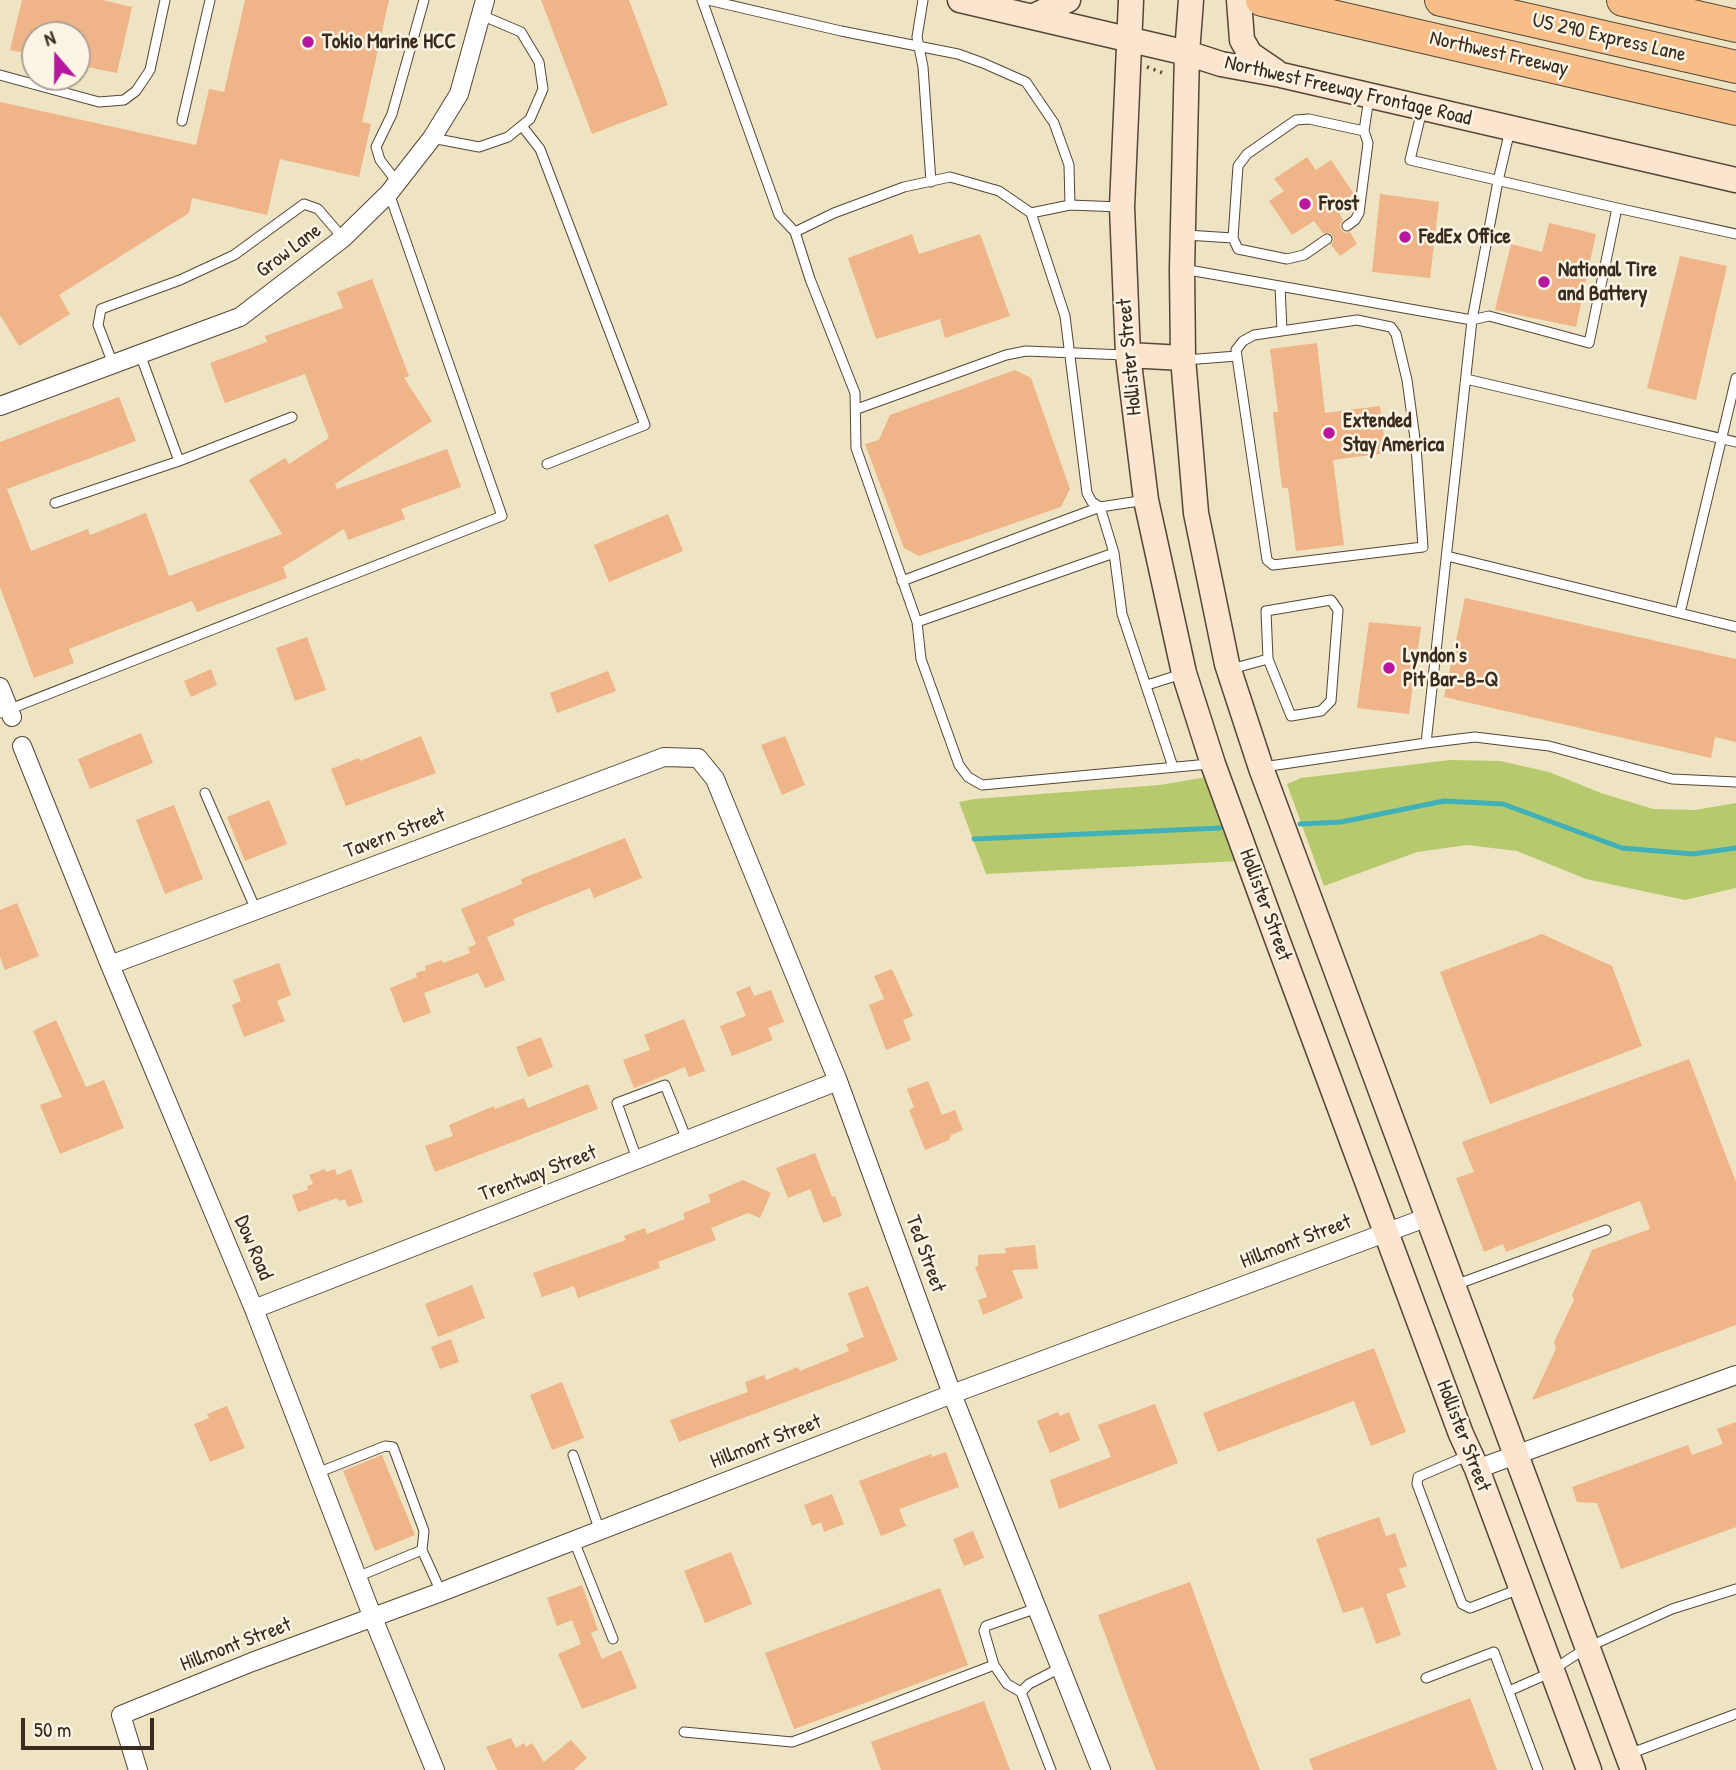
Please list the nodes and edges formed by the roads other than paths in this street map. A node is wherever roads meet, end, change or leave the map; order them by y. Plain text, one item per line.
1 (165, 0) edge
2 (209, 0) edge
3 (424, 0) edge
4 (702, 0) edge
5 (708, 0) edge
6 (923, 0) edge
7 (960, 0) edge
8 (1068, 0) edge
9 (1131, 0) edge
10 (1191, 0) edge
11 (1239, 0) edge
12 (1262, 0) edge
13 (1441, 0) edge
14 (1623, 0) edge
15 (483, 7) edge
16 (1034, 16) junction
17 (1736, 26) edge
18 (1130, 40) junction
19 (918, 47) junction
20 (1187, 52) junction
21 (1736, 67) edge
22 (0, 75) edge
23 (1281, 75) junction
24 (1369, 96) junction
25 (1422, 108) junction
26 (1733, 109) edge
27 (182, 121) dead end
28 (522, 126) junction
29 (1511, 128) junction
30 (1364, 131) junction
31 (432, 138) junction
32 (1736, 180) edge
33 (930, 181) junction
34 (1498, 181) junction
35 (393, 187) junction
36 (1070, 205) junction
37 (1122, 207) junction
38 (1617, 208) junction
39 (1031, 213) junction
40 (1347, 226) dead end
41 (795, 232) junction
42 (1183, 234) junction
43 (1736, 234) edge
44 (343, 238) junction
45 (1233, 239) junction
46 (1327, 239) dead end
47 (1182, 269) junction
48 (1280, 286) junction
49 (1472, 320) junction
50 (1282, 331) junction
51 (1070, 353) junction
52 (140, 354) junction
53 (1128, 355) junction
54 (1237, 356) junction
55 (1183, 359) junction
56 (113, 364) junction
57 (1736, 378) edge
58 (1466, 379) junction
59 (0, 406) edge
60 (857, 409) junction
61 (292, 417) dead end
62 (1721, 439) junction
63 (1736, 442) edge
64 (179, 461) junction
65 (547, 464) dead end
66 (1146, 500) junction
67 (55, 503) dead end
68 (1100, 507) junction
69 (1114, 553) junction
70 (1447, 556) junction
71 (902, 581) junction
72 (1680, 613) junction
73 (917, 622) junction
74 (1736, 627) edge
75 (1268, 659) junction
76 (1229, 670) junction
77 (1184, 673) junction
78 (1147, 685) junction
79 (0, 687) edge
80 (7, 713) edge
81 (1426, 743) junction
82 (22, 746) dead end
83 (698, 758) joint
84 (1213, 764) junction
85 (1173, 767) junction
86 (1261, 768) junction
87 (1736, 782) edge
88 (205, 793) dead end
89 (256, 910) junction
90 (110, 965) junction
91 (838, 1082) junction
92 (687, 1140) junction
93 (638, 1160) junction
94 (1428, 1217) junction
95 (1606, 1230) dead end
96 (1387, 1232) junction
97 (1454, 1286) junction
98 (254, 1309) junction
99 (1736, 1375) edge
100 (952, 1395) junction
101 (573, 1455) dead end
102 (1516, 1455) junction
103 (1474, 1462) junction
104 (317, 1473) junction
105 (600, 1531) junction
106 (574, 1541) junction
107 (422, 1550) junction
108 (357, 1577) junction
109 (1521, 1588) junction
110 (1736, 1589) edge
111 (441, 1592) junction
112 (1037, 1608) junction
113 (373, 1618) junction
114 (613, 1639) dead end
115 (1588, 1647) junction
116 (994, 1665) junction
117 (1060, 1668) junction
118 (1551, 1669) junction
119 (1426, 1678) dead end
120 (1509, 1691) junction
121 (1021, 1692) junction
122 (1736, 1714) edge
123 (684, 1732) dead end
124 (1631, 1762) edge
125 (138, 1770) edge
126 (435, 1770) edge
127 (1051, 1770) edge
128 (1101, 1770) edge
129 (1538, 1770) edge
130 (1589, 1770) edge

1 - 22 lane
2 - 27 lane
3 - 35 lane
4 - 41 lane
5 - 19 lane
6 - 19 lane
7 - 16 main road, Northwest Freeway Frontage Road
8 - 16 main road
9 - 18 main road, Hollister Street
10 - 20 main road, Hollister Street
11 - 23 main road
12 - 26 highway, Northwest Freeway
13 - 21 highway, US 290 Express Lane
14 - 17 highway
15 - 28 lane
15 - 31 street, Grow Lane
16 - 18 main road, Northwest Freeway Frontage Road
18 - 20 main road, Northwest Freeway Frontage Road
18 - 37 main road, Hollister Street
19 - 33 lane
19 - 36 lane
20 - 23 main road, Northwest Freeway Frontage Road
20 - 42 main road, Hollister Street
23 - 24 main road, Northwest Freeway Frontage Road
24 - 25 main road, Northwest Freeway Frontage Road
24 - 30 lane
25 - 29 main road, Northwest Freeway Frontage Road
25 - 34 lane
28 - 31 lane
28 - 65 lane
29 - 32 main road, Northwest Freeway Frontage Road
29 - 34 lane
30 - 40 lane
30 - 45 lane
31 - 35 street, Grow Lane
33 - 39 lane
33 - 41 lane
34 - 38 lane
34 - 49 lane
35 - 44 street, Grow Lane
35 - 80 lane
36 - 37 lane
36 - 39 lane
37 - 53 main road, Hollister Street
38 - 43 lane
38 - 49 lane
39 - 51 lane
41 - 60 lane
42 - 45 lane
42 - 47 main road, Hollister Street
44 - 52 street, Grow Lane
44 - 56 lane
45 - 46 lane
47 - 48 lane
47 - 55 main road, Hollister Street
48 - 49 lane
48 - 50 lane
49 - 58 lane
50 - 54 lane
50 - 54 lane
51 - 53 lane
51 - 60 lane
51 - 68 lane
52 - 56 street, Grow Lane
52 - 64 lane
53 - 55 main road
53 - 66 main road, Hollister Street
54 - 55 lane
55 - 76 main road, Hollister Street
56 - 59 street, Grow Lane
57 - 62 lane
58 - 62 lane
58 - 70 lane
60 - 71 lane
61 - 64 lane
62 - 63 lane
62 - 72 lane
64 - 67 lane
66 - 68 lane
66 - 77 main road, Hollister Street
68 - 69 lane
68 - 71 lane
69 - 73 lane
69 - 78 lane
70 - 72 lane
70 - 81 lane
71 - 73 lane
72 - 74 lane
73 - 85 lane
75 - 75 lane
75 - 76 lane
76 - 86 main road, Hollister Street
77 - 78 lane
77 - 84 main road, Hollister Street
78 - 85 lane
79 - 80 street
81 - 86 lane
81 - 87 lane
82 - 90 street, Dow Road
83 - 89 street, Tavern Street
83 - 91 street, Ted Street
84 - 85 lane
84 - 96 main road, Hollister Street
86 - 94 main road, Hollister Street
88 - 89 lane
89 - 90 street, Tavern Street
90 - 98 street, Dow Road
91 - 92 street, Trentway Street
91 - 100 street, Ted Street
92 - 93 street, Trentway Street
92 - 93 lane
93 - 98 street, Trentway Street
94 - 96 street, Hillmont Street
94 - 97 main road, Hollister Street
95 - 97 lane
96 - 100 street, Hillmont Street
96 - 103 main road, Hollister Street
97 - 102 main road, Hollister Street
98 - 104 street, Dow Road
99 - 102 street
100 - 105 street, Hillmont Street
100 - 112 street, Ted Street
101 - 105 lane
102 - 103 street
102 - 115 main road, Hollister Street
103 - 109 main road, Hollister Street
103 - 109 lane
104 - 107 lane
104 - 108 street, Dow Road
105 - 106 street, Hillmont Street
106 - 111 street, Hillmont Street
106 - 114 lane
107 - 108 lane
107 - 111 lane
108 - 113 street, Dow Road
109 - 118 main road, Hollister Street
110 - 115 lane
111 - 113 street, Hillmont Street
112 - 116 lane
112 - 117 street, Ted Street
113 - 125 street, Hillmont Street
113 - 126 street, Dow Road
115 - 118 lane
115 - 124 main road, Hollister Street
116 - 121 lane
116 - 123 lane
117 - 121 lane
117 - 128 street, Ted Street
118 - 120 lane
118 - 130 main road, Hollister Street
119 - 120 lane
120 - 129 lane
121 - 127 lane
122 - 124 lane

